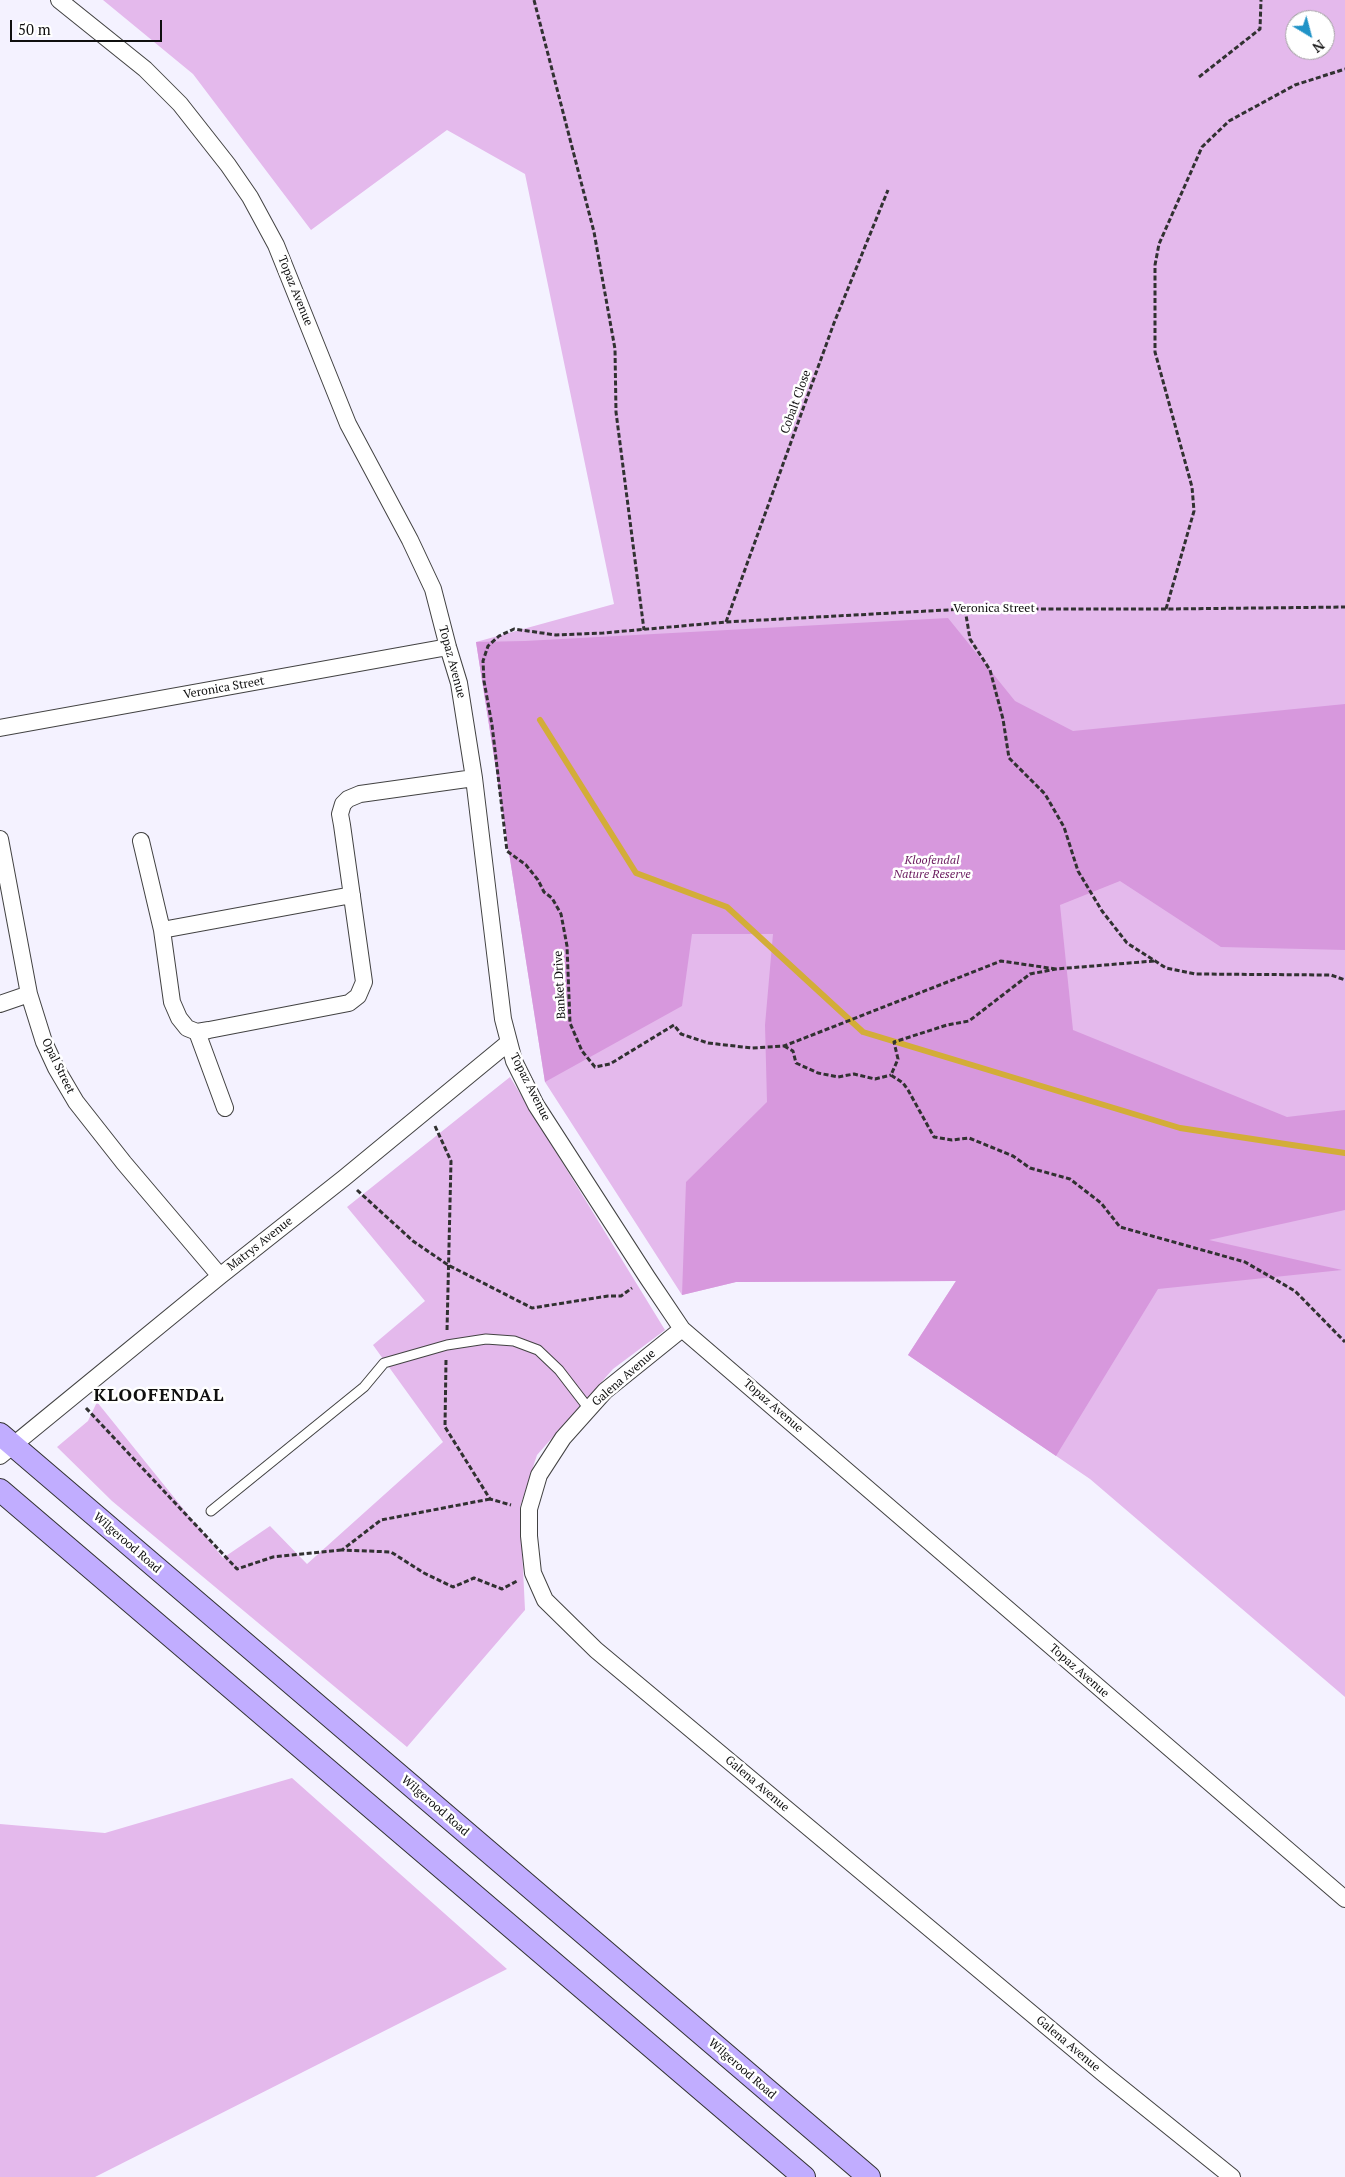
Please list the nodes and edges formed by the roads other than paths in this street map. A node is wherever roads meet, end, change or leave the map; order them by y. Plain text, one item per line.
1 (59, 0) edge
2 (448, 647) junction
3 (0, 728) edge
4 (474, 778) junction
5 (0, 839) edge
6 (141, 841) dead end
7 (352, 895) junction
8 (162, 930) junction
9 (29, 994) junction
10 (0, 1004) edge
11 (197, 1032) junction
12 (508, 1043) junction
13 (226, 1108) dead end
14 (220, 1276) junction
15 (682, 1328) junction
16 (589, 1409) junction
17 (5, 1445) edge
18 (0, 1490) edge
19 (211, 1511) dead end
20 (1345, 1899) edge
21 (804, 2177) edge
22 (869, 2177) edge
23 (1232, 2177) edge

1 - 2 street, Topaz Avenue
2 - 3 street, Veronica Street
2 - 4 street, Topaz Avenue
4 - 7 street
4 - 12 street, Topaz Avenue
5 - 9 street, Opal Street
6 - 8 street
7 - 8 street
7 - 11 street
8 - 11 street
9 - 10 street
9 - 14 street, Opal Street
11 - 13 street
12 - 14 street, Matrys Avenue
12 - 15 street, Topaz Avenue
14 - 17 street, Matrys Avenue
15 - 16 street, Galena Avenue
15 - 20 street, Topaz Avenue
16 - 19 lane
16 - 23 street, Galena Avenue
17 - 22 street, Wilgerood Road
18 - 21 street

